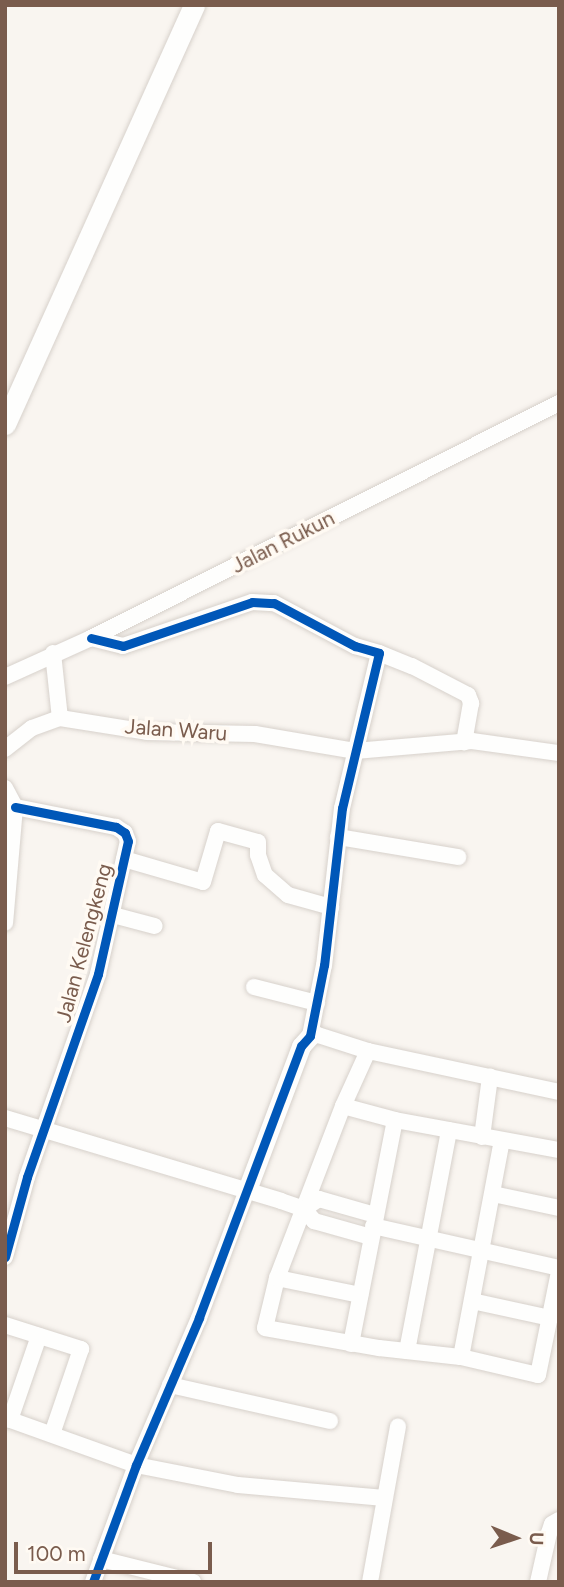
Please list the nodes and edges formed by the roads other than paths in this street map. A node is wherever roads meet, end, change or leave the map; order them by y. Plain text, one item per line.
1 (194, 5) edge
2 (559, 403) edge
3 (5, 424) edge
4 (92, 638) junction
5 (53, 653) junction
6 (379, 653) junction
7 (5, 677) edge
8 (60, 718) junction
9 (464, 741) junction
10 (5, 749) edge
11 (355, 751) junction
12 (559, 753) edge
13 (5, 788) edge
14 (15, 807) junction
15 (338, 837) junction
16 (458, 857) dead end
17 (124, 859) junction
18 (331, 909) junction
19 (113, 915) junction
20 (5, 923) edge
21 (155, 926) dead end
22 (254, 988) dead end
23 (317, 1003) junction
24 (310, 1036) junction
25 (368, 1051) junction
26 (490, 1077) junction
27 (559, 1091) edge
28 (343, 1105) junction
29 (5, 1118) edge
30 (396, 1120) junction
31 (44, 1129) junction
32 (449, 1129) junction
33 (482, 1136) junction
34 (502, 1141) junction
35 (559, 1150) edge
36 (247, 1190) junction
37 (493, 1194) junction
38 (559, 1208) edge
39 (304, 1209) junction
40 (373, 1226) junction
41 (430, 1239) junction
42 (482, 1248) junction
43 (5, 1257) edge
44 (559, 1270) edge
45 (277, 1278) junction
46 (360, 1295) junction
47 (472, 1301) junction
48 (550, 1318) junction
49 (5, 1325) edge
50 (39, 1336) junction
51 (351, 1344) junction
52 (407, 1351) junction
53 (461, 1357) junction
54 (170, 1385) junction
55 (8, 1419) edge
56 (330, 1421) dead end
57 (398, 1426) dead end
58 (52, 1434) junction
59 (135, 1465) junction
60 (384, 1498) junction
61 (559, 1520) edge
62 (102, 1559) junction
63 (93, 1582) edge
64 (193, 1582) edge
65 (370, 1582) edge
66 (538, 1582) edge

1 - 3 main road
2 - 4 street, Jalan Rukun
4 - 5 street, Jalan Rukun
4 - 6 street
5 - 7 street, Jalan Rukun
5 - 8 street
6 - 9 street
6 - 11 street
8 - 10 street
8 - 11 street, Jalan Waru
9 - 11 street, Jalan Waru
9 - 12 street, Jalan Waru
11 - 15 street
13 - 14 street
14 - 17 street, Jalan Kelengkeng
14 - 20 street
15 - 16 street
15 - 18 street
17 - 18 street
17 - 19 street, Jalan Kelengkeng
18 - 23 street
19 - 21 street
19 - 31 street, Jalan Kelengkeng
22 - 23 street
23 - 24 street
24 - 25 street
24 - 36 street
25 - 26 street
25 - 28 street
26 - 27 street
26 - 33 street
28 - 30 street
28 - 39 street
29 - 31 street
30 - 32 street
30 - 40 street
31 - 36 street
31 - 43 street, Jalan Kelengkeng
32 - 33 street
32 - 41 street
33 - 34 street
34 - 35 street
34 - 37 street
36 - 39 street
36 - 54 street
37 - 38 street
37 - 42 street
39 - 40 street
39 - 40 street
39 - 45 street
40 - 41 street
40 - 46 street
41 - 42 street
41 - 52 street
42 - 44 street
42 - 47 street
44 - 48 street
45 - 46 street
45 - 51 street
46 - 51 street
47 - 48 street
47 - 53 street
48 - 53 street
49 - 50 street
50 - 55 street
50 - 58 street
51 - 52 street
52 - 53 street
54 - 56 street
54 - 59 street
55 - 58 street
57 - 60 street
58 - 59 street
59 - 60 street
59 - 62 street
60 - 65 street
61 - 66 street
62 - 63 street
62 - 64 street

